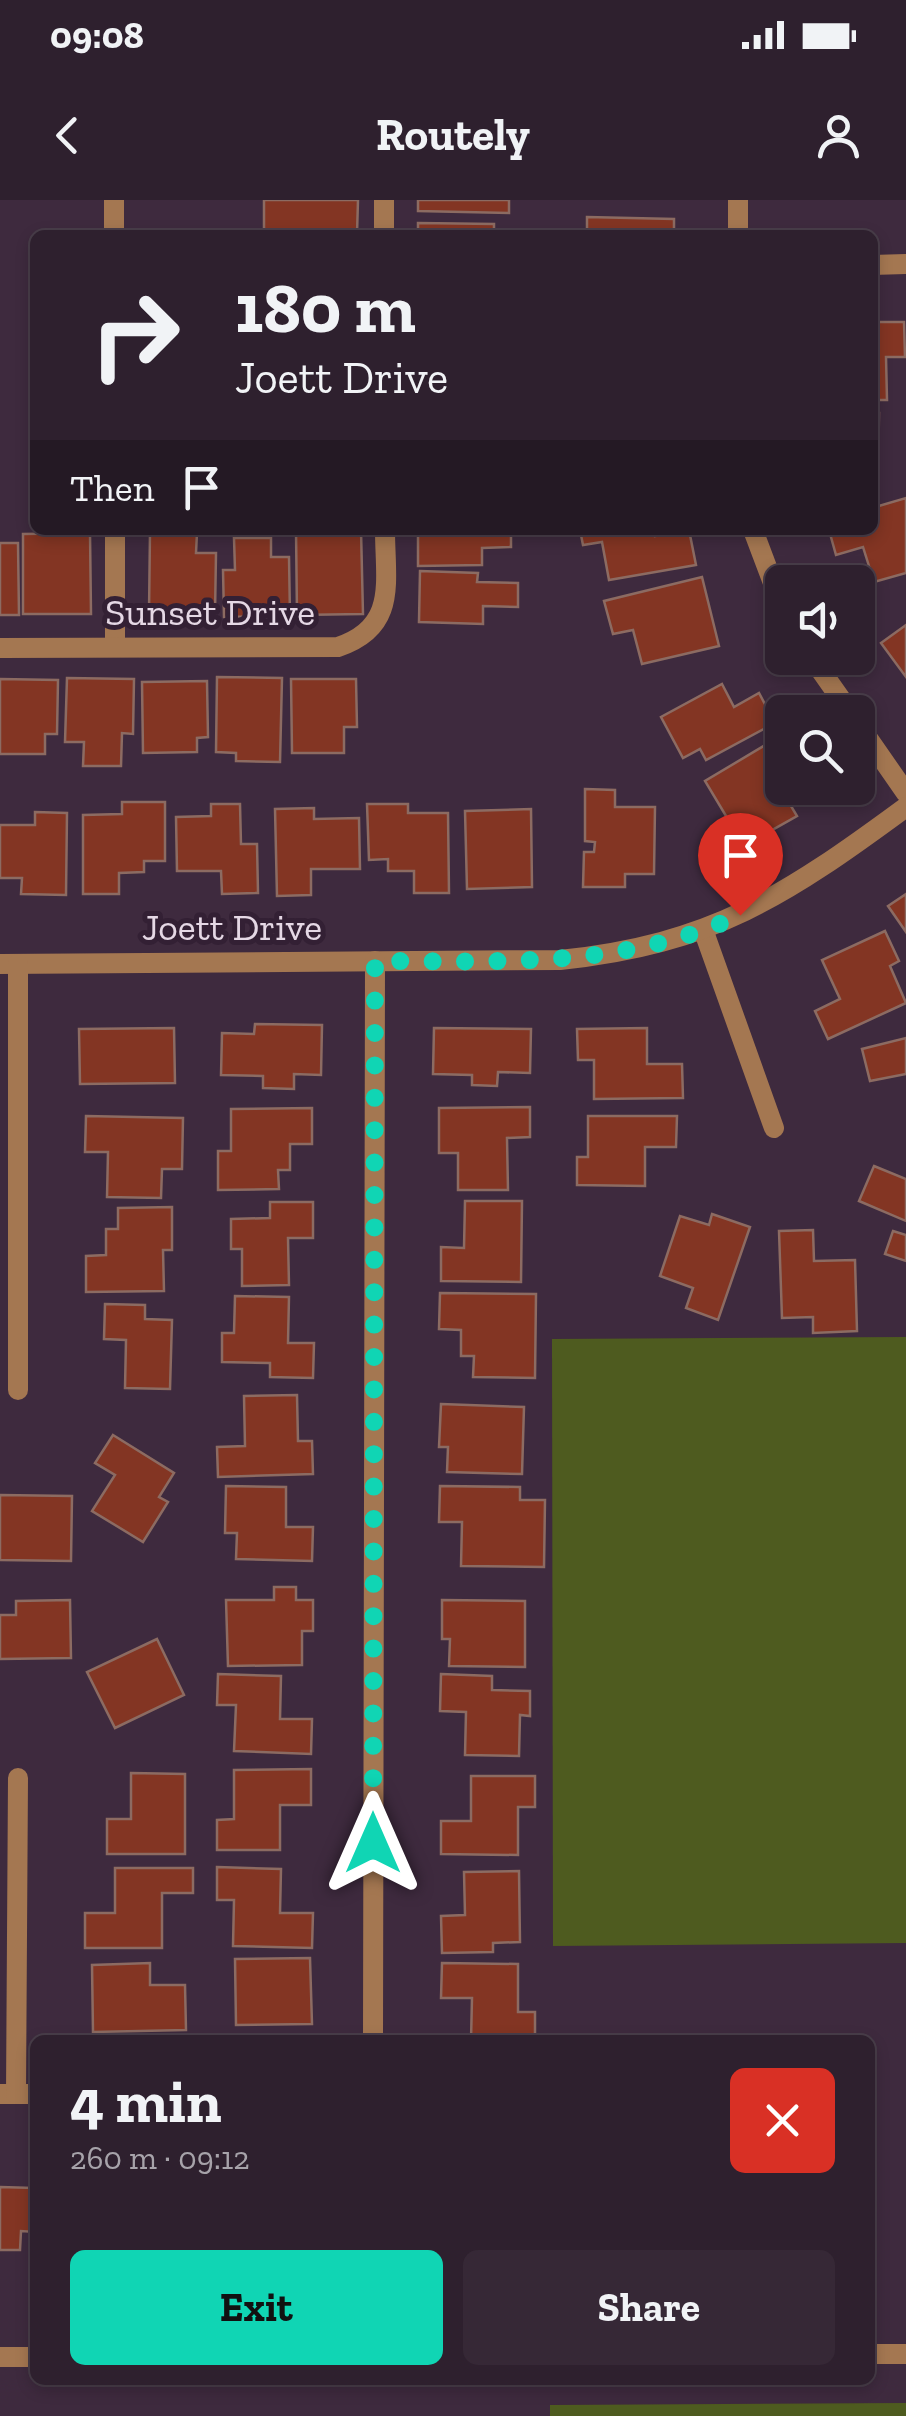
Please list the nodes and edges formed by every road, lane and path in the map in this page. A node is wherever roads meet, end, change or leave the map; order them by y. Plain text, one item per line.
1 (114, 200) edge
2 (384, 200) edge
3 (738, 200) edge
4 (114, 230) edge
5 (384, 230) edge
6 (738, 230) edge
7 (906, 264) edge
8 (878, 265) edge
9 (114, 535) edge
10 (385, 535) edge
11 (755, 535) edge
12 (766, 565) edge
13 (0, 648) edge
14 (115, 648) junction
15 (875, 748) edge
16 (906, 793) edge
17 (906, 807) edge
18 (704, 932) junction
19 (375, 961) junction
20 (9, 964) edge
21 (774, 1128) dead end
22 (18, 1390) dead end
23 (18, 1778) dead end
24 (373, 2035) edge
25 (17, 2094) edge
26 (875, 2354) edge
27 (906, 2354) edge
28 (0, 2357) edge
29 (30, 2357) edge

1 - 4 street
2 - 5 street
3 - 6 street
7 - 8 street
9 - 14 street
10 - 14 street, Sunset Drive
11 - 12 street
13 - 14 street, Sunset Drive
15 - 16 street
17 - 18 street, Joett Drive
18 - 19 street, Joett Drive
18 - 21 street
19 - 20 street, Joett Drive
19 - 24 street
20 - 22 street
23 - 25 street
26 - 27 street
28 - 29 street

